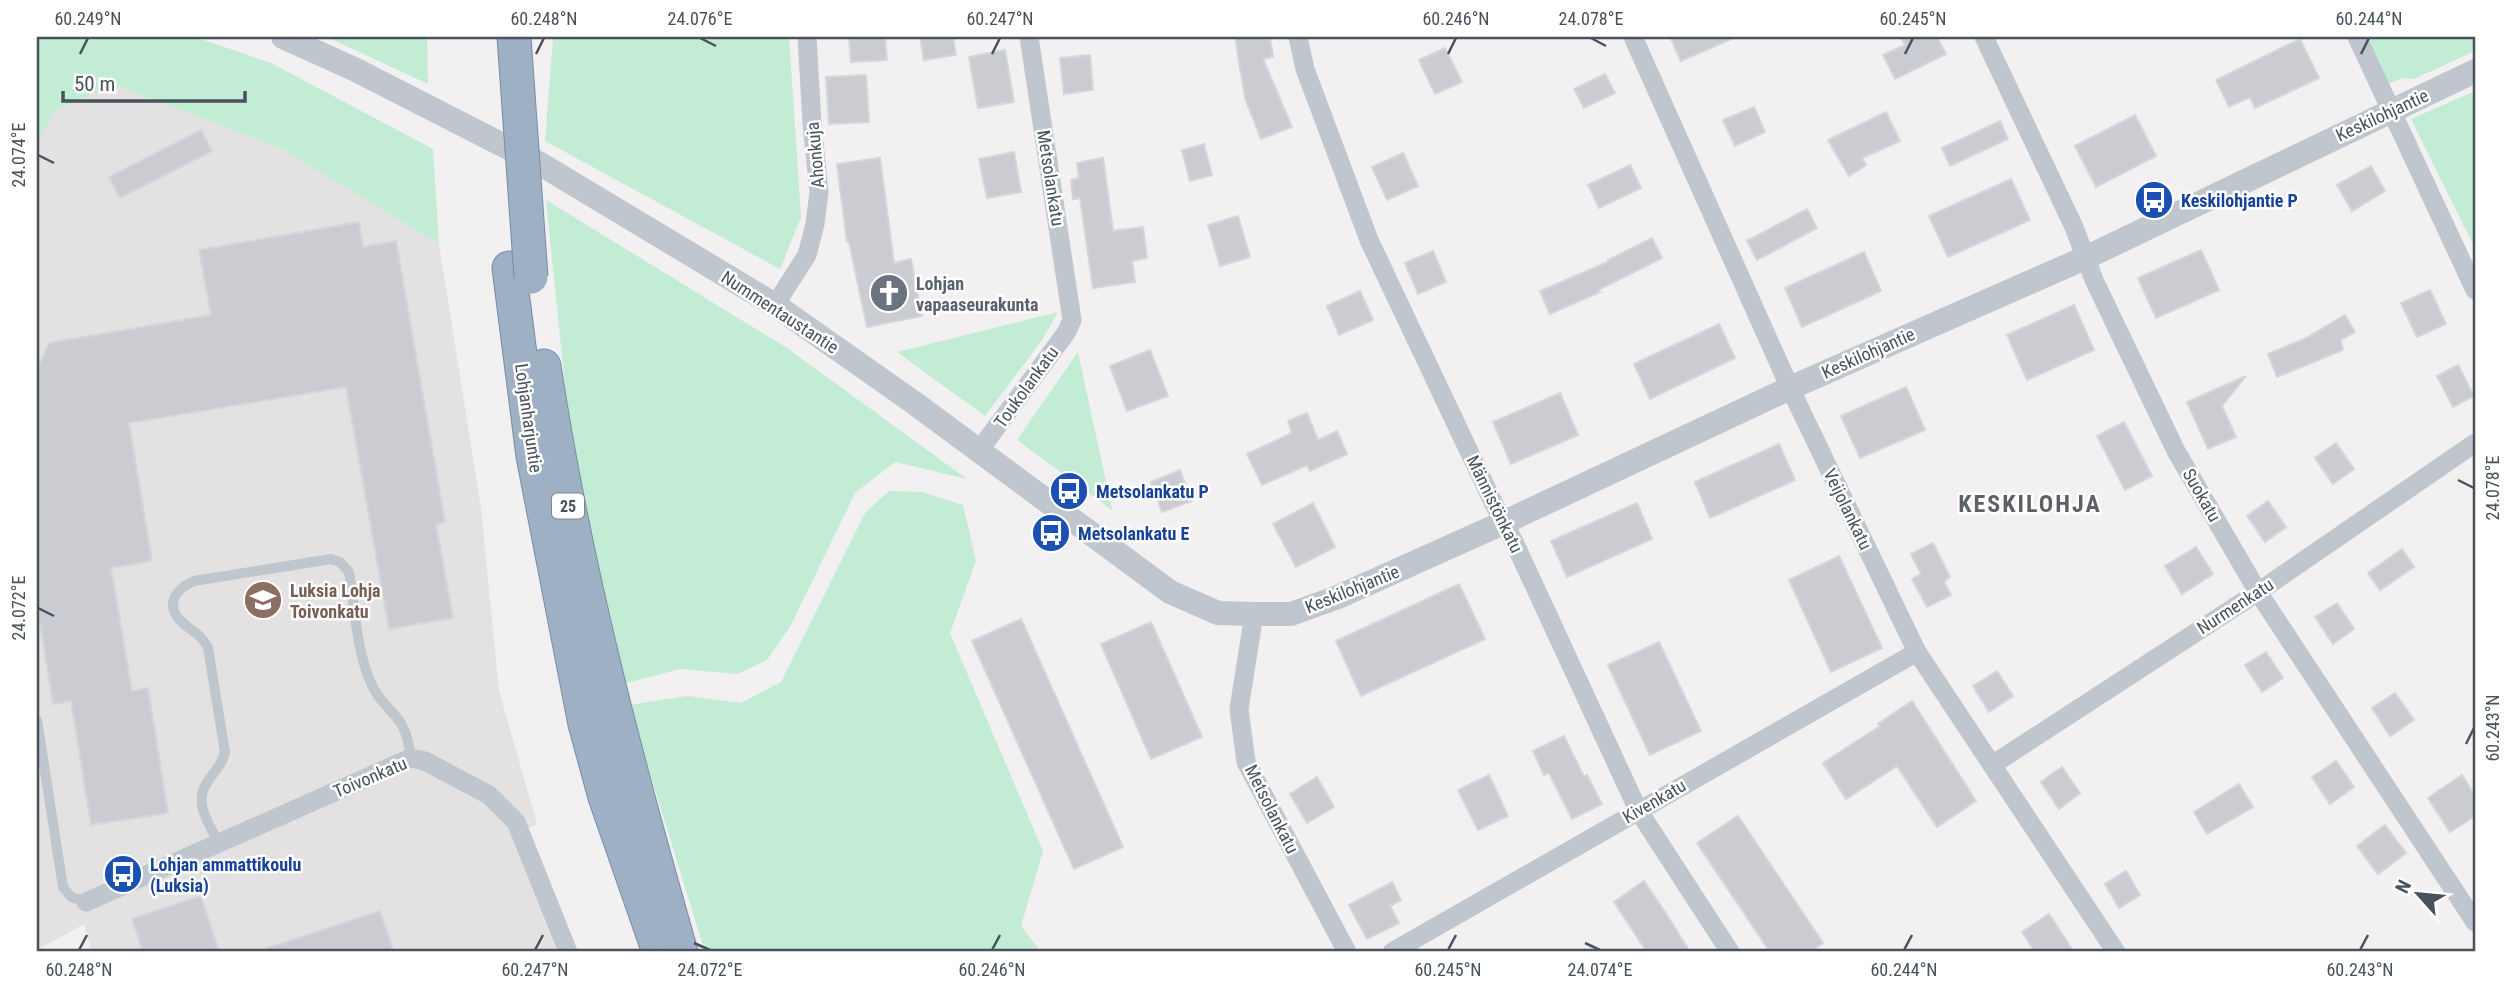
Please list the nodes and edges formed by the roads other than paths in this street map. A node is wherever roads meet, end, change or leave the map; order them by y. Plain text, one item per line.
1 (283, 37) edge
2 (495, 37) edge
3 (514, 37) edge
4 (807, 37) edge
5 (1029, 37) edge
6 (1298, 37) edge
7 (1633, 37) edge
8 (1984, 37) edge
9 (2357, 37) edge
10 (2475, 71) edge
11 (2391, 110) junction
12 (2085, 258) junction
13 (520, 273) junction
14 (2475, 289) edge
15 (775, 305) junction
16 (1072, 320) joint
17 (1790, 387) junction
18 (2475, 443) edge
19 (978, 452) junction
20 (1505, 522) junction
21 (2258, 592) junction
22 (1254, 614) junction
23 (1917, 652) junction
24 (37, 720) edge
25 (411, 758) junction
26 (1992, 765) junction
27 (1637, 810) junction
28 (219, 843) junction
29 (86, 902) joint
30 (2475, 922) edge
31 (568, 952) edge
32 (659, 952) edge
33 (681, 952) edge
34 (1347, 952) edge
35 (1392, 952) edge
36 (1730, 952) edge
37 (2116, 952) edge

1 - 15 street, Nummentaustantie
2 - 13 highway, Lohjanharjuntie / 25
3 - 13 highway, Lohjanharjuntie / 25, bridge
4 - 15 street, Ahonkuja
5 - 16 street, Metsolankatu
6 - 20 street, Männistönkatu
7 - 17 street, Veijolankatu
8 - 12 street, Suokatu
9 - 11 street
10 - 11 street, Keskilohjantie
11 - 12 street, Keskilohjantie
11 - 14 street
12 - 17 street, Keskilohjantie
12 - 21 street, Suokatu
13 - 32 highway, Lohjanharjuntie / 25
13 - 33 highway, Lohjanharjuntie / 25
15 - 19 street, Nummentaustantie
16 - 19 street, Toukolankatu
17 - 20 street, Keskilohjantie
17 - 23 street, Veijolankatu
18 - 21 street, Nurmenkatu
19 - 22 street, Nummentaustantie
20 - 22 street, Keskilohjantie
20 - 27 street, Männistönkatu
21 - 26 street, Nurmenkatu
21 - 30 street, Suokatu
22 - 34 street, Metsolankatu
23 - 26 street, Veijolankatu
23 - 27 street, Kivenkatu
24 - 29 lane
25 - 28 street, Toivonkatu
25 - 28 lane
25 - 31 street, Toivonkatu
26 - 37 street, Veijolankatu
27 - 35 street, Kivenkatu
27 - 36 street, Männistönkatu
28 - 29 street, Toivonkatu

